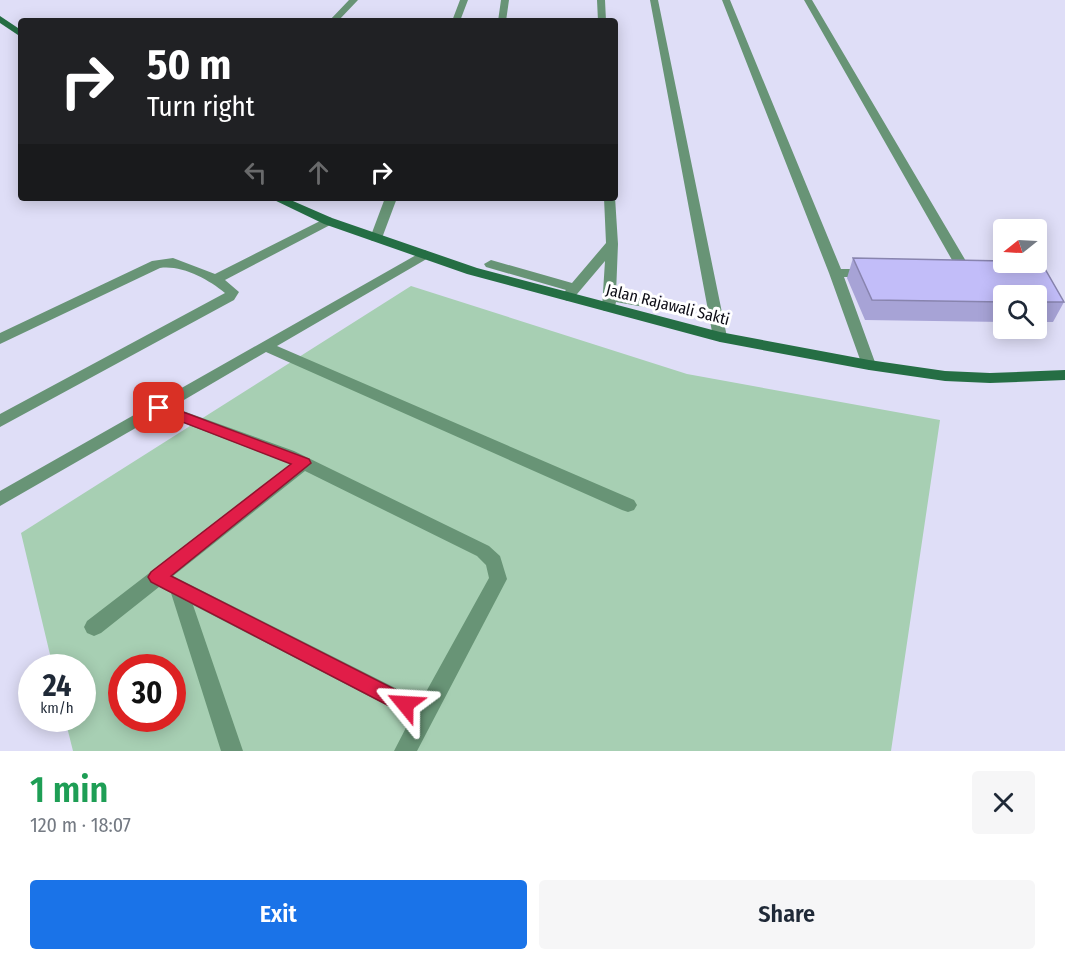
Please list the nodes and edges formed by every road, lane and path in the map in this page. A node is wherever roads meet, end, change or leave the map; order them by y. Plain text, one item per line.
1 (354, 0) edge
2 (464, 0) edge
3 (505, 0) edge
4 (601, 0) edge
5 (654, 0) edge
6 (726, 0) edge
7 (808, 0) edge
8 (336, 18) edge
9 (457, 18) edge
10 (502, 18) edge
11 (602, 18) edge
12 (0, 19) edge
13 (18, 32) edge
14 (283, 201) edge
15 (390, 201) edge
16 (610, 201) edge
17 (328, 221) junction
18 (376, 238) junction
19 (612, 244) junction
20 (425, 255) junction
21 (490, 264) dead end
22 (936, 272) edge
23 (836, 273) junction
24 (880, 273) edge
25 (216, 279) junction
26 (571, 293) junction
27 (609, 303) junction
28 (667, 307) dead end
29 (720, 337) junction
30 (0, 339) edge
31 (265, 346) junction
32 (869, 365) junction
33 (1065, 375) edge
34 (159, 408) junction
35 (0, 421) edge
36 (304, 463) junction
37 (0, 499) edge
38 (628, 505) dead end
39 (157, 577) junction
40 (179, 590) junction
41 (94, 627) dead end
42 (426, 715) junction
43 (232, 751) edge
44 (405, 751) edge

1 - 8 street
2 - 9 street
3 - 10 street
4 - 11 street
5 - 29 street
6 - 23 street
7 - 22 street
12 - 13 main road
14 - 17 main road, Jalan Rajawali Sakti
15 - 18 street
16 - 19 street
17 - 18 main road, Jalan Rajawali Sakti
17 - 25 street
18 - 20 main road, Jalan Rajawali Sakti
19 - 26 street
19 - 27 street
20 - 26 main road, Jalan Rajawali Sakti
20 - 31 street
21 - 26 street
23 - 24 street
23 - 32 street
25 - 30 street
25 - 35 street
26 - 27 main road, Jalan Rajawali Sakti
27 - 28 street
27 - 29 main road, Jalan Rajawali Sakti
29 - 32 main road, Jalan Rajawali Sakti
31 - 34 street
31 - 38 street
32 - 33 main road, Jalan Rajawali Sakti
34 - 36 street
34 - 37 street
36 - 39 street
36 - 42 street
39 - 40 street
39 - 41 street
40 - 42 street
40 - 43 street
42 - 44 street

